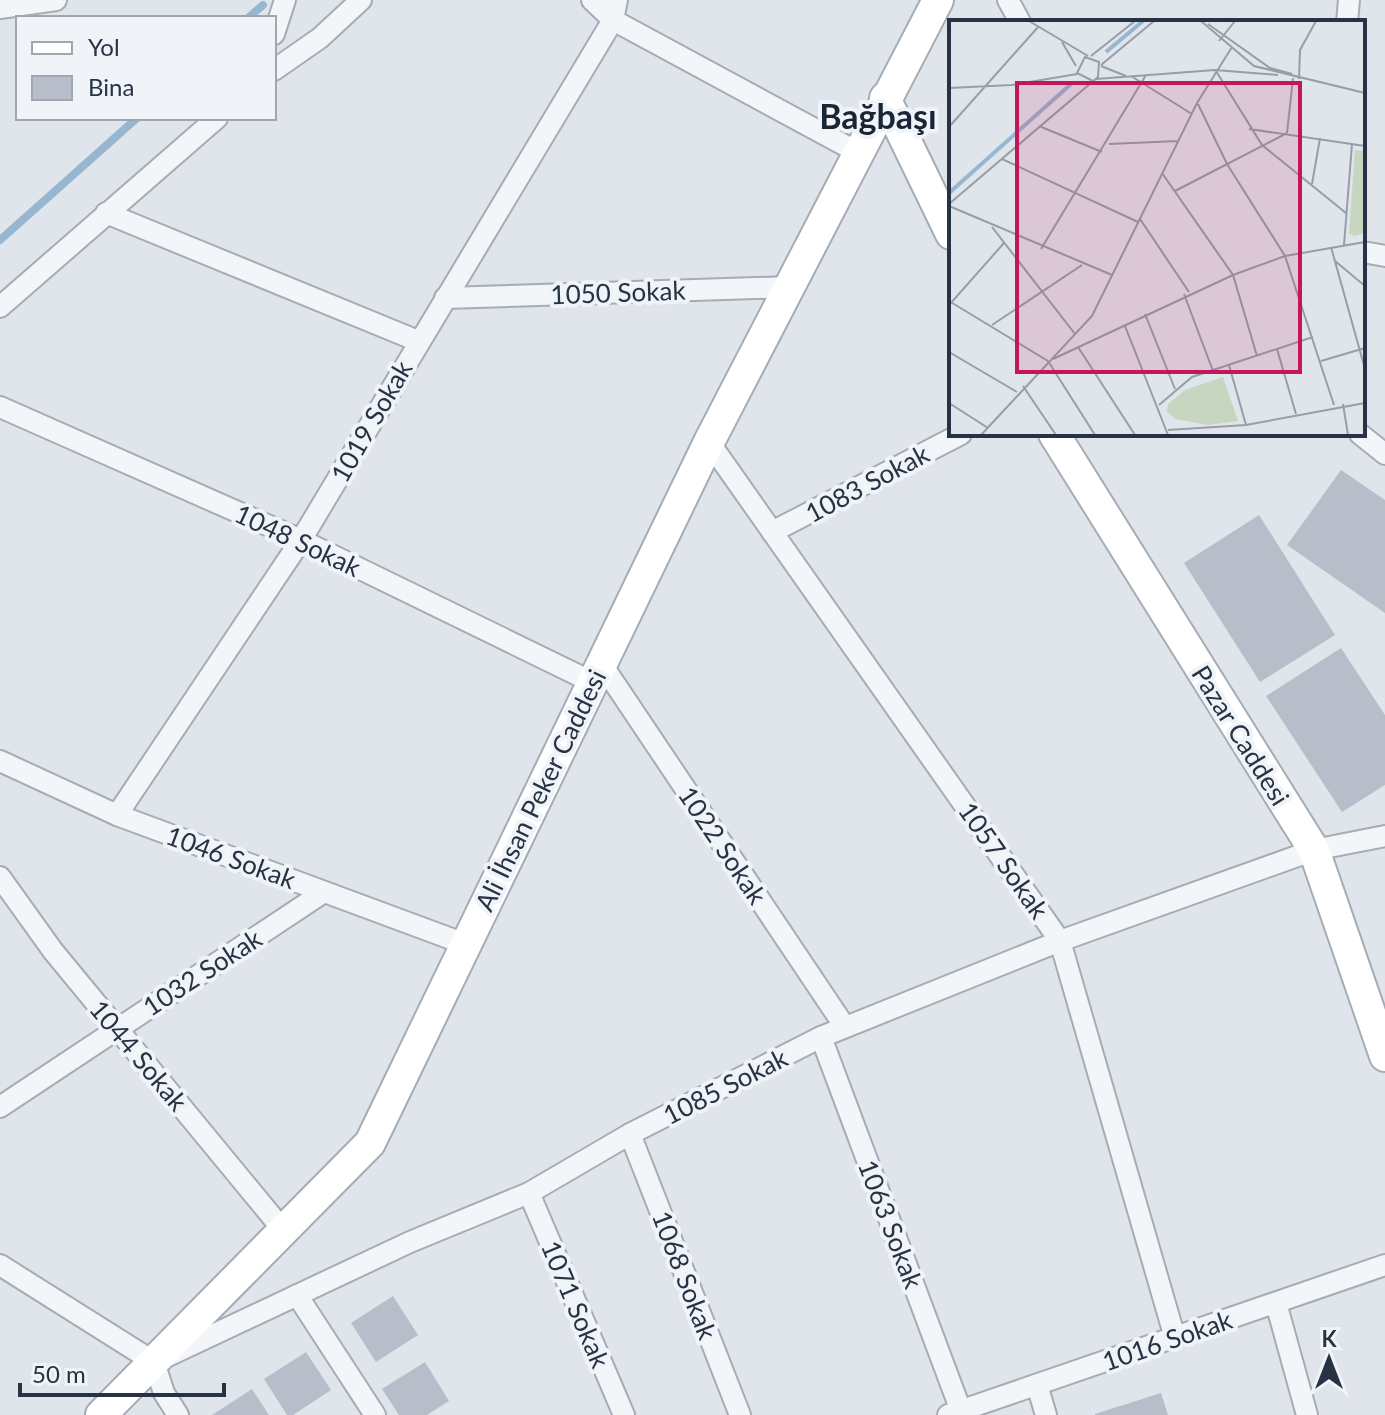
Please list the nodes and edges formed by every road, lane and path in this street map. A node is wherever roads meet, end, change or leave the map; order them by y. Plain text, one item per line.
1 (56, 0) edge
2 (285, 0) edge
3 (361, 0) edge
4 (592, 0) edge
5 (938, 0) edge
6 (1008, 0) edge
7 (1349, 0) edge
8 (0, 8) edge
9 (615, 10) edge
10 (1019, 20) edge
11 (1347, 20) edge
12 (276, 28) edge
13 (276, 69) edge
14 (885, 98) junction
15 (215, 120) edge
16 (859, 153) junction
17 (106, 213) junction
18 (949, 230) edge
19 (1365, 252) edge
20 (1385, 256) edge
21 (790, 287) junction
22 (445, 298) junction
23 (0, 307) edge
24 (418, 341) junction
25 (0, 407) edge
26 (957, 436) edge
27 (1055, 436) edge
28 (1362, 436) edge
29 (709, 442) junction
30 (1385, 454) edge
31 (772, 532) junction
32 (301, 540) junction
33 (597, 672) junction
34 (0, 761) edge
35 (117, 815) junction
36 (1385, 836) edge
37 (1314, 850) junction
38 (0, 877) edge
39 (324, 892) junction
40 (1060, 941) junction
41 (465, 944) junction
42 (845, 1027) junction
43 (116, 1028) junction
44 (821, 1037) junction
45 (1385, 1056) edge
46 (0, 1107) edge
47 (630, 1134) junction
48 (529, 1193) junction
49 (283, 1230) junction
50 (0, 1265) edge
51 (1385, 1265) edge
52 (297, 1295) junction
53 (1276, 1303) junction
54 (1175, 1338) junction
55 (154, 1362) junction
56 (1037, 1385) junction
57 (955, 1413) edge
58 (101, 1415) edge
59 (178, 1415) edge
60 (375, 1415) edge
61 (624, 1415) edge
62 (740, 1415) edge
63 (1046, 1415) edge
64 (1307, 1415) edge

1 - 8 street
2 - 12 street
3 - 13 street
4 - 9 street
5 - 14 street, Ali İhsan Peker Caddesi
6 - 10 street
7 - 11 street
9 - 16 street
9 - 22 street, 1019 Sokak
14 - 16 street, Ali İhsan Peker Caddesi
14 - 18 street
15 - 17 street
16 - 21 street, Ali İhsan Peker Caddesi
17 - 23 street
17 - 24 street
19 - 20 street
21 - 22 street, 1050 Sokak
21 - 29 street, Ali İhsan Peker Caddesi
22 - 24 street, 1019 Sokak
24 - 32 street, 1019 Sokak
25 - 32 street, 1048 Sokak
26 - 31 street, 1083 Sokak
27 - 37 street, Pazar Caddesi
28 - 30 street
29 - 31 street, 1057 Sokak
29 - 33 street, Ali İhsan Peker Caddesi
31 - 40 street, 1057 Sokak
32 - 33 street, 1048 Sokak
32 - 35 street, 1019 Sokak
33 - 41 street, Ali İhsan Peker Caddesi
33 - 42 street, 1022 Sokak
34 - 35 street, 1046 Sokak
35 - 39 street, 1046 Sokak
36 - 37 street, 1085 Sokak
37 - 40 street, 1085 Sokak
37 - 45 street, Pazar Caddesi
38 - 43 street, 1044 Sokak
39 - 41 street, 1046 Sokak
39 - 43 street, 1032 Sokak
40 - 42 street, 1085 Sokak
40 - 54 street, 1057 Sokak
41 - 49 street, Ali İhsan Peker Caddesi
42 - 44 street, 1085 Sokak
43 - 46 street, 1032 Sokak
43 - 49 street, 1044 Sokak
44 - 47 street, 1085 Sokak
44 - 57 street, 1063 Sokak
47 - 48 street, 1085 Sokak
47 - 62 street, 1068 Sokak
48 - 52 street, 1085 Sokak
48 - 61 street, 1071 Sokak
49 - 55 street, Ali İhsan Peker Caddesi
50 - 55 street
51 - 53 street, 1016 Sokak
52 - 55 street, 1085 Sokak
52 - 60 street
53 - 54 street, 1016 Sokak
53 - 64 street
54 - 56 street, 1016 Sokak
55 - 58 street, Ali İhsan Peker Caddesi
55 - 59 street
56 - 57 street, 1016 Sokak
56 - 63 street

